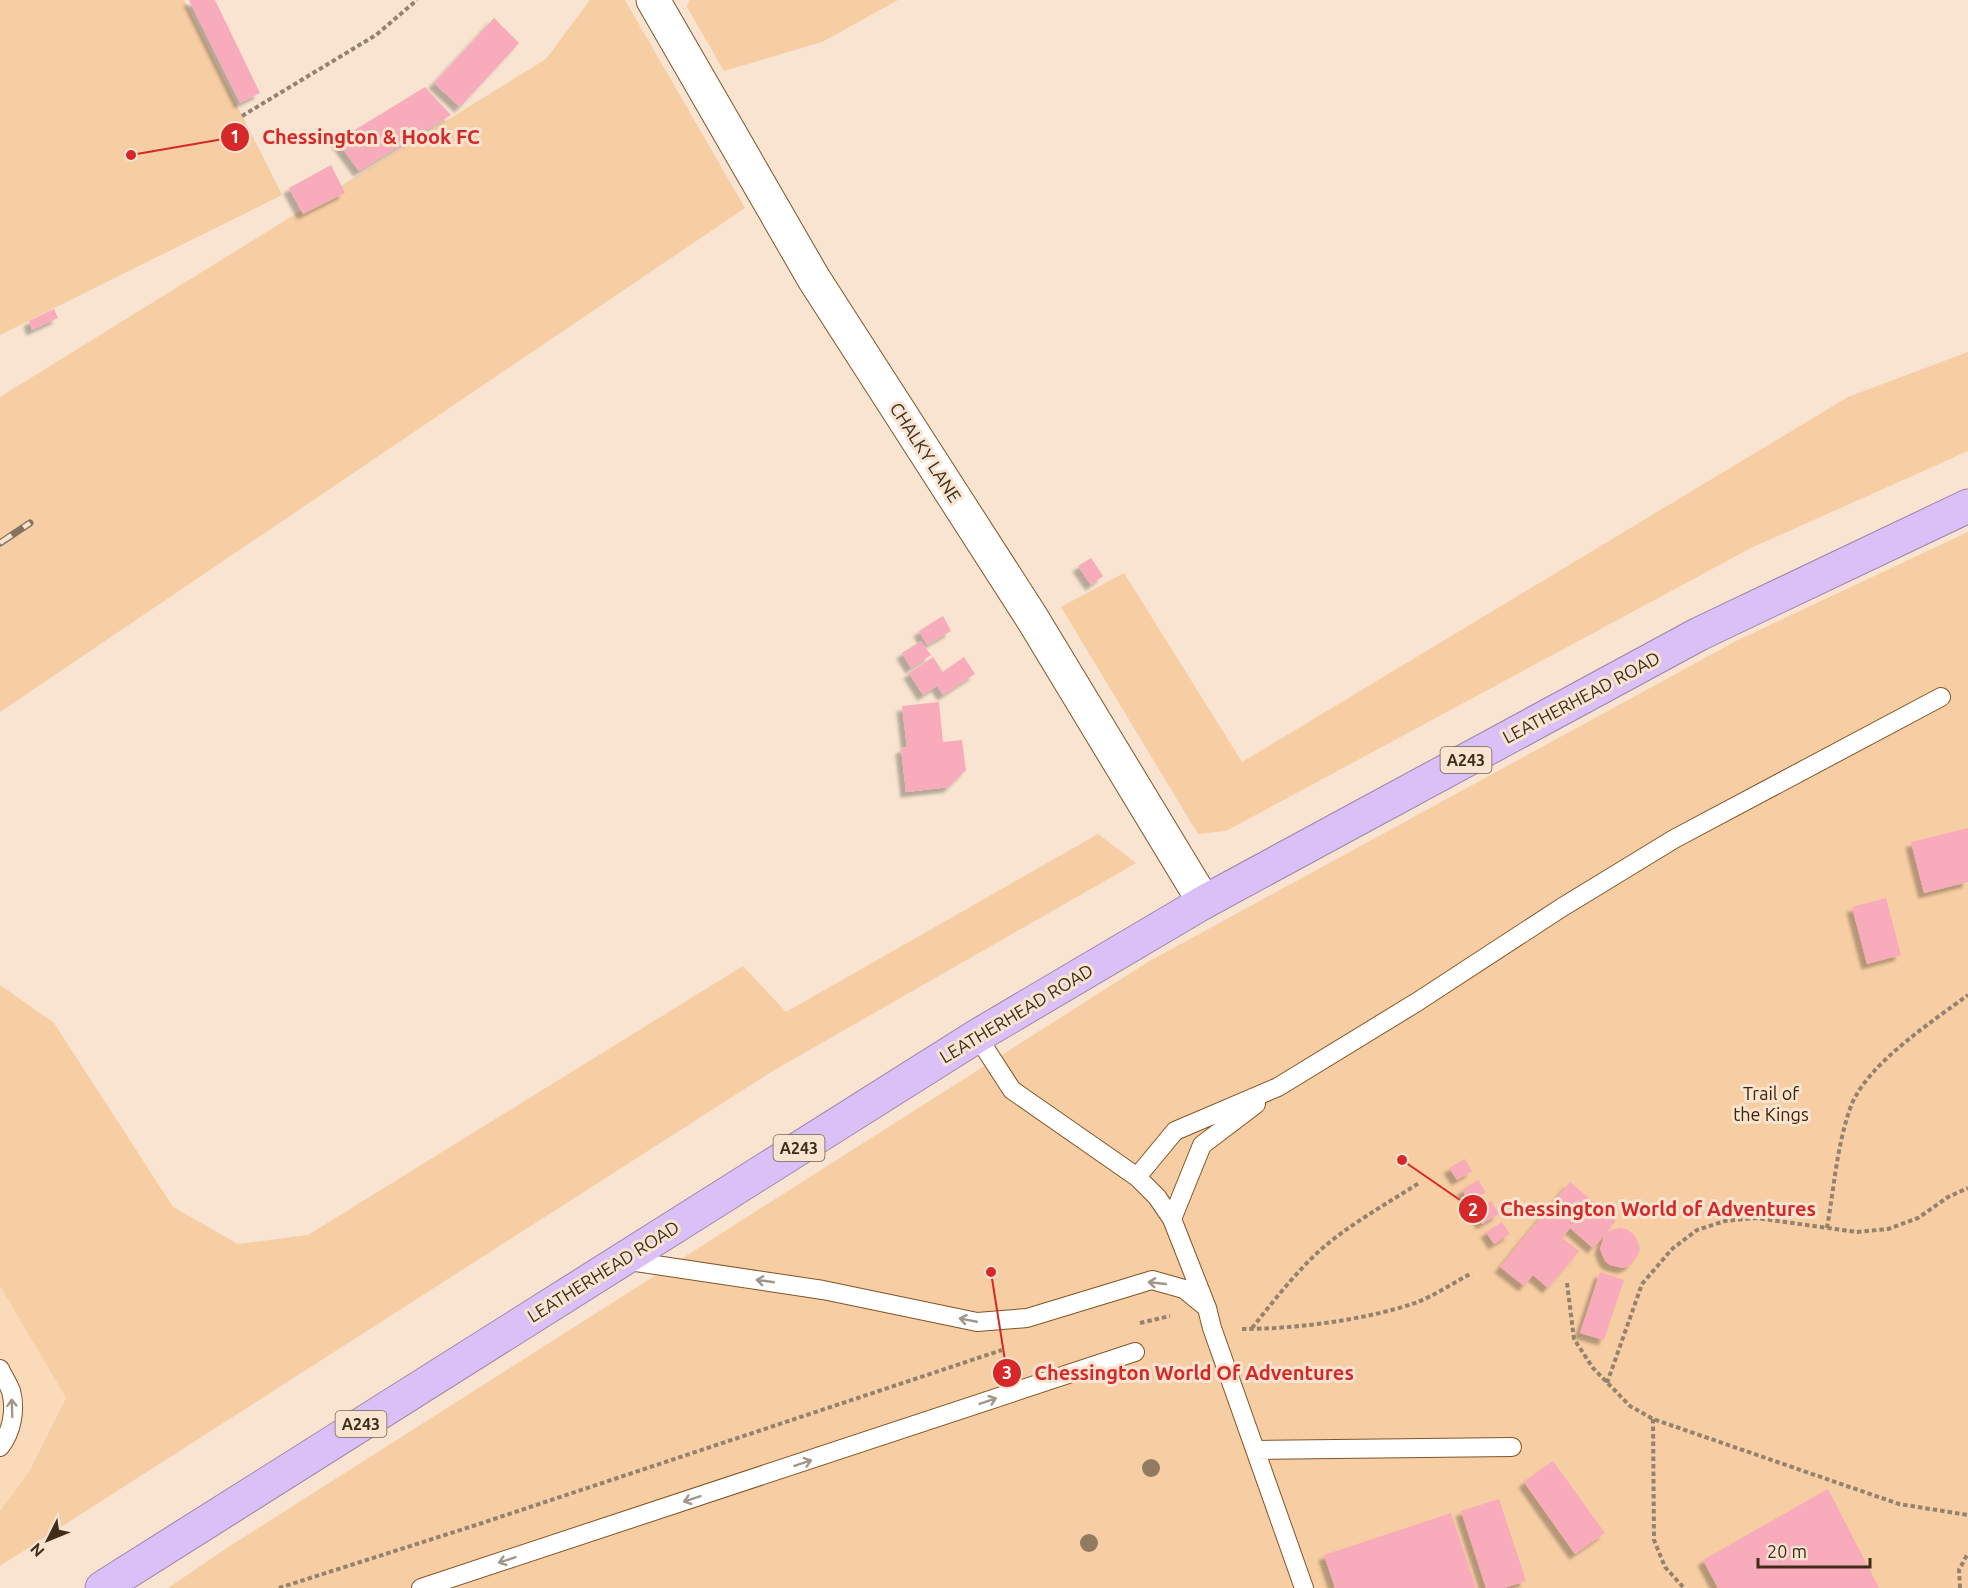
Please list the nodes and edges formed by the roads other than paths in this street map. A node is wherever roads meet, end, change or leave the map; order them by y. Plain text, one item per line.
1 (653, 0) edge
2 (1968, 506) edge
3 (1941, 697) dead end
4 (1204, 902) junction
5 (977, 1035) junction
6 (1278, 1087) junction
7 (1137, 1177) junction
8 (1172, 1219) junction
9 (621, 1260) junction
10 (1207, 1308) junction
11 (1135, 1352) dead end
12 (0, 1369) edge
13 (0, 1447) edge
14 (1512, 1448) dead end
15 (1255, 1450) junction
16 (189, 1532) junction
17 (102, 1588) edge
18 (135, 1588) edge
19 (421, 1588) edge
20 (1304, 1588) edge

1 - 4 street, CHALKY LANE
2 - 4 highway, LEATHERHEAD ROAD / A243
3 - 6 lane
4 - 5 highway, LEATHERHEAD ROAD / A243
5 - 7 lane
5 - 9 highway, LEATHERHEAD ROAD / A243
6 - 7 lane
6 - 8 lane
7 - 8 lane
8 - 10 lane
10 -> 9 lane
9 - 16 highway, LEATHERHEAD ROAD / A243
10 - 15 lane
11 - 19 lane
13 -> 12 lane
14 - 15 lane
15 - 20 lane
16 - 17 highway, LEATHERHEAD ROAD / A243
16 - 18 lane

